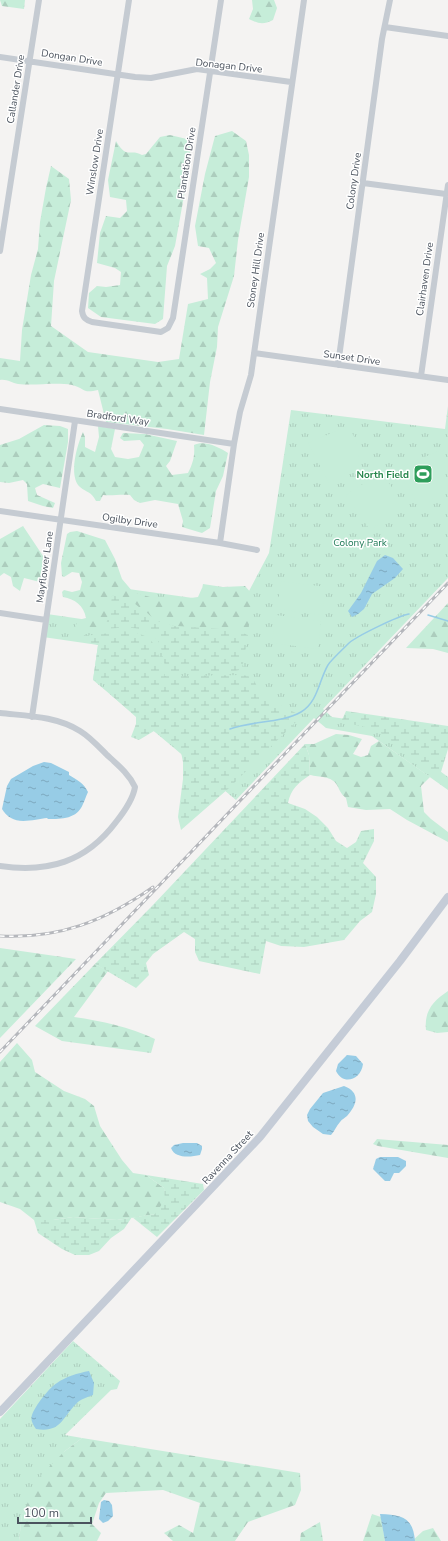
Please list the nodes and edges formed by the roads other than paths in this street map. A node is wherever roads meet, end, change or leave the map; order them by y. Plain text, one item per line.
1 (39, 0) edge
2 (129, 0) edge
3 (221, 0) edge
4 (304, 0) edge
5 (390, 0) edge
6 (384, 27) junction
7 (448, 36) edge
8 (0, 57) edge
9 (30, 61) junction
10 (210, 71) junction
11 (118, 74) junction
12 (291, 82) junction
13 (363, 183) junction
14 (448, 185) edge
15 (446, 194) junction
16 (0, 251) edge
17 (92, 322) joint
18 (254, 353) junction
19 (338, 365) junction
20 (421, 376) junction
21 (448, 380) edge
22 (0, 409) edge
23 (75, 421) junction
24 (234, 444) junction
25 (0, 511) edge
26 (61, 520) junction
27 (220, 543) junction
28 (257, 550) dead end
29 (0, 613) edge
30 (46, 620) junction
31 (0, 713) edge
32 (32, 717) junction
33 (0, 866) edge
34 (448, 897) edge
35 (0, 1412) edge

1 - 9 street, Callander Drive
2 - 11 street, Winslow Drive
3 - 10 street, Plantation Drive
4 - 12 street, Stoney Hill Drive
5 - 6 street, Colony Drive
6 - 7 street
6 - 13 street, Colony Drive
8 - 9 street, Dongan Drive
9 - 11 street, Dongan Drive
9 - 16 street, Callander Drive
10 - 11 street, Donagan Drive
10 - 12 street, Donagan Drive
10 - 17 street, Plantation Drive
11 - 17 street, Winslow Drive
12 - 18 street, Stoney Hill Drive
13 - 15 street
13 - 19 street, Colony Drive
14 - 15 street, Clairhaven Drive
15 - 20 street, Clairhaven Drive
18 - 19 street, Sunset Drive
18 - 24 street, Stoney Hill Drive
19 - 20 street, Sunset Drive
20 - 21 street, Sunset Drive
22 - 23 street, Bradford Way
23 - 24 street, Bradford Way
23 - 26 street, Mayflower Lane
24 - 27 street, Stoney Hill Drive
25 - 26 street, Ogilby Drive
26 - 27 street, Ogilby Drive
26 - 30 street, Mayflower Lane
27 - 28 street, Ogilby Drive
29 - 30 street
30 - 32 street, Mayflower Lane
31 - 32 street
32 - 33 street
34 - 35 street, Ravenna Street

